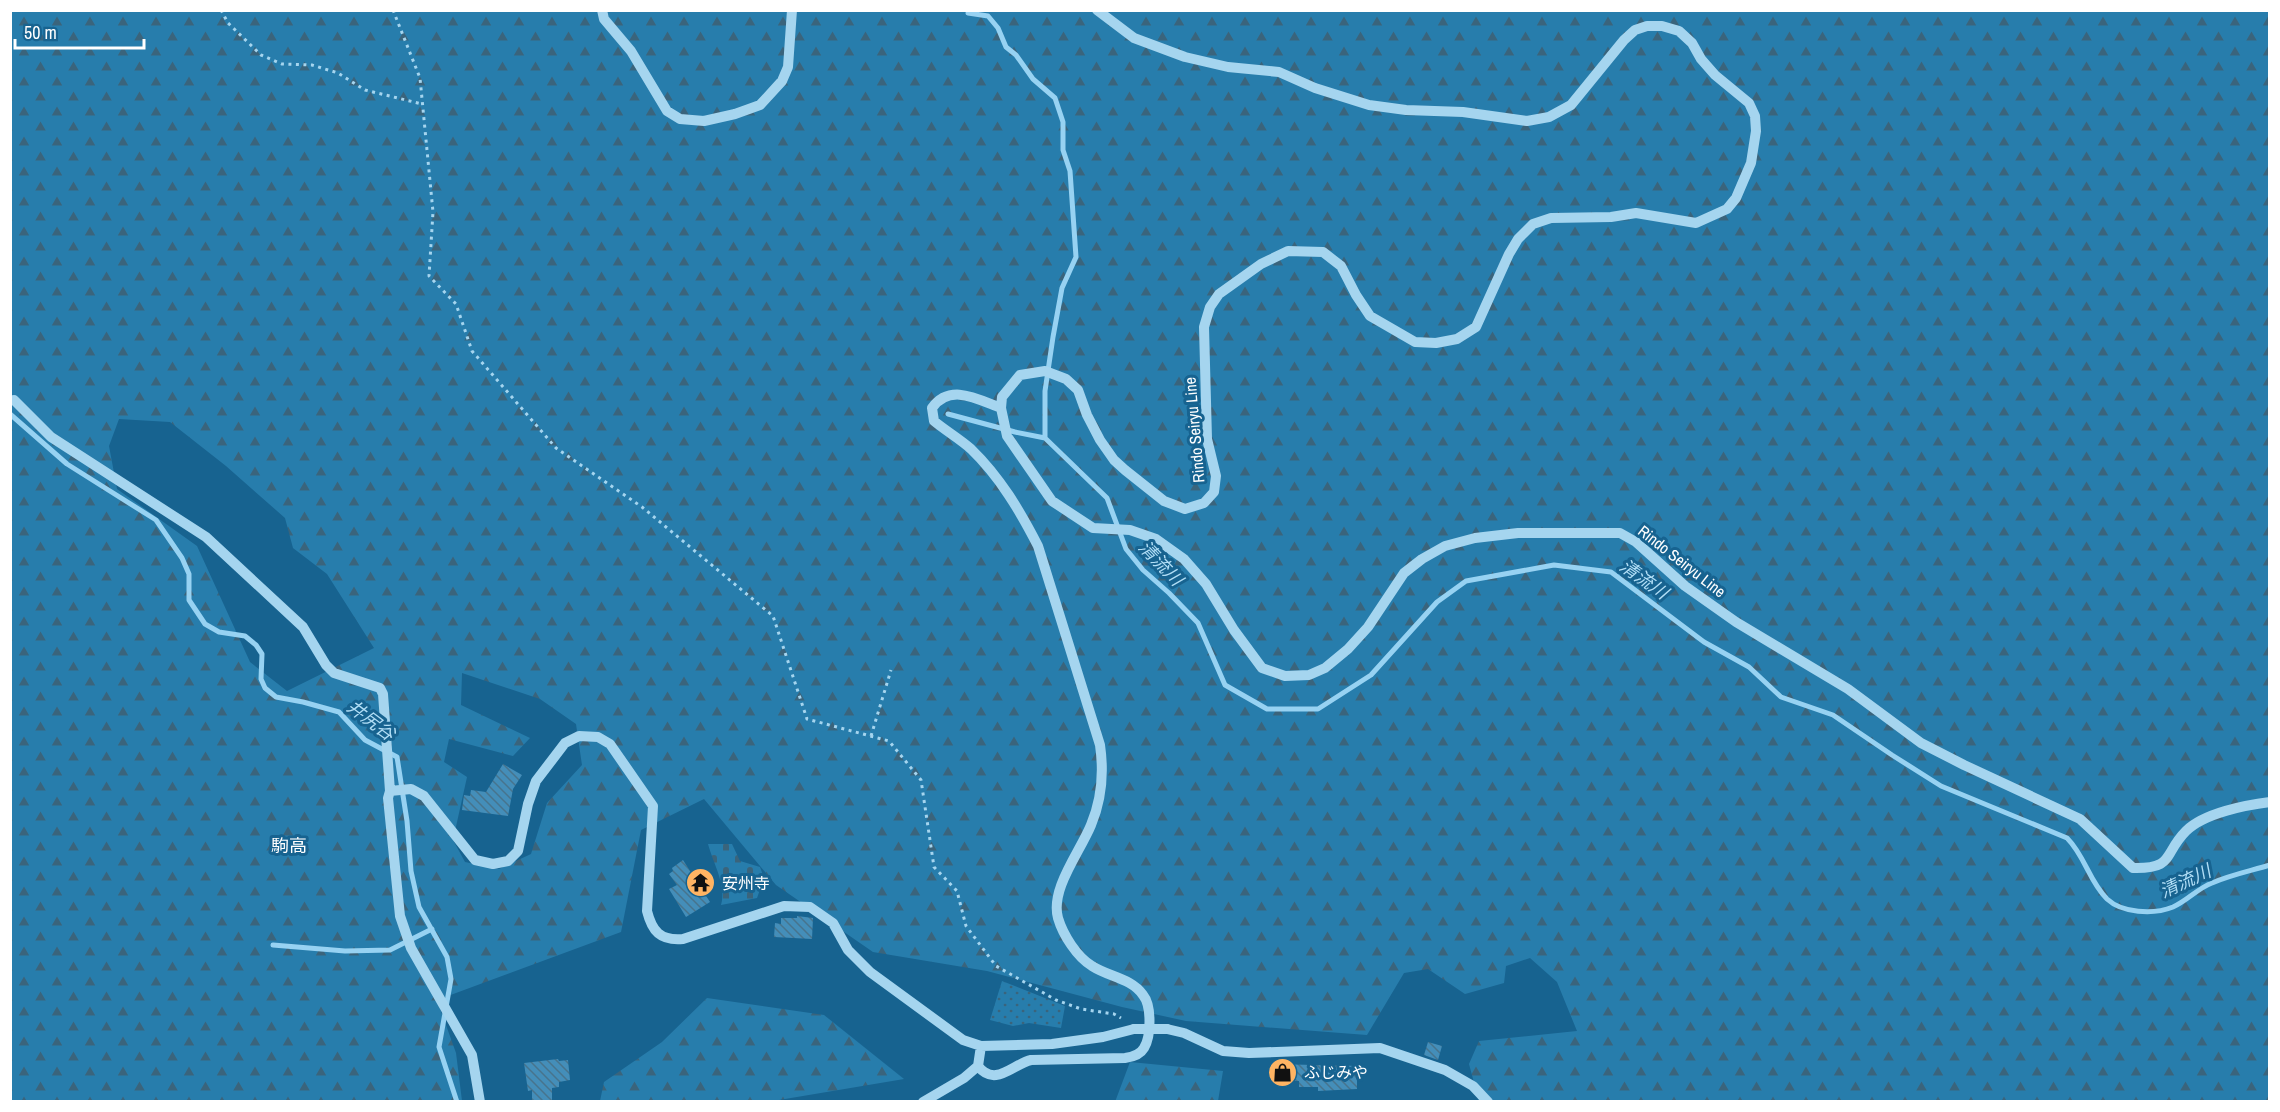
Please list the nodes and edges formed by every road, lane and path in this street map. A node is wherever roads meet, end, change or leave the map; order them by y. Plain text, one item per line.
1 (221, 10) edge
2 (393, 10) edge
3 (602, 10) edge
4 (792, 10) edge
5 (1097, 10) edge
6 (422, 104) junction
7 (14, 400) dead end
8 (1001, 408) junction
9 (891, 670) dead end
10 (871, 736) junction
11 (390, 791) junction
12 (2270, 802) edge
13 (1130, 1030) junction
14 (981, 1046) junction
15 (978, 1066) junction
16 (480, 1101) edge
17 (923, 1101) edge
18 (1488, 1101) edge

1 - 6 path
2 - 6 path
3 - 4 street
5 - 8 street, Rindo Seiryu Line
6 - 10 path
7 - 11 street
8 - 12 street, Rindo Seiryu Line
8 - 15 street
9 - 10 path
10 - 13 path
11 - 14 street
11 - 16 street
13 - 14 street
13 - 18 street, bridge
14 - 15 street
15 - 17 street

